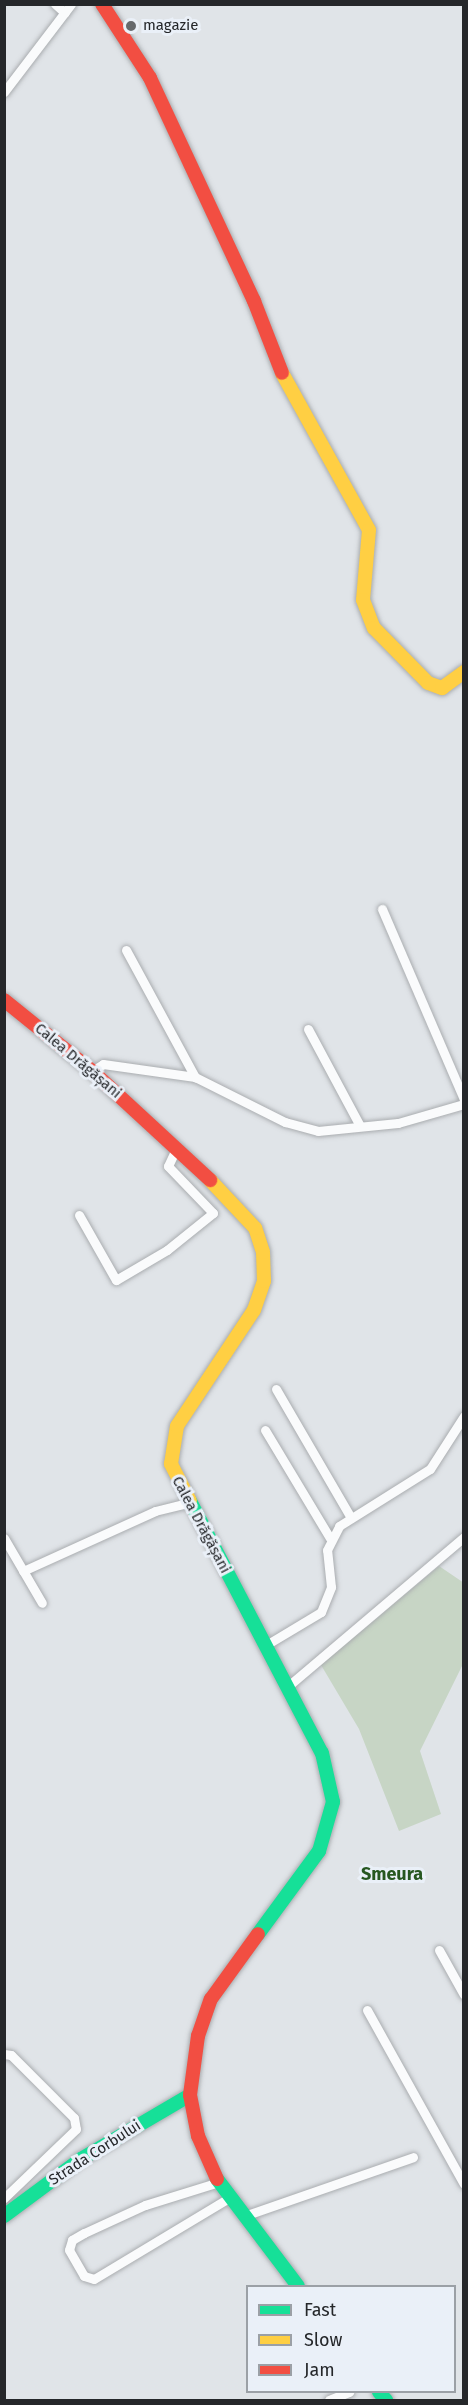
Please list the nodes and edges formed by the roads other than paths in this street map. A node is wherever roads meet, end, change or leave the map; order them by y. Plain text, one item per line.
1 (55, 4) edge
2 (71, 4) edge
3 (102, 4) edge
4 (65, 13) junction
5 (4, 93) edge
6 (464, 672) edge
7 (382, 909) dead end
8 (126, 950) dead end
9 (4, 1000) edge
10 (308, 1029) dead end
11 (92, 1071) junction
12 (195, 1077) junction
13 (464, 1102) edge
14 (360, 1126) junction
15 (176, 1149) junction
16 (80, 1215) dead end
17 (276, 1389) dead end
18 (464, 1416) edge
19 (265, 1430) dead end
20 (188, 1503) junction
21 (351, 1518) junction
22 (464, 1537) edge
23 (4, 1538) edge
24 (330, 1538) junction
25 (23, 1570) junction
26 (42, 1604) dead end
27 (266, 1645) junction
28 (287, 1687) junction
29 (439, 1950) dead end
30 (464, 1995) edge
31 (368, 2010) dead end
32 (4, 2054) edge
33 (190, 2095) junction
34 (413, 2157) dead end
35 (219, 2182) junction
36 (464, 2184) edge
37 (4, 2198) edge
38 (229, 2198) junction
39 (4, 2216) edge
40 (244, 2216) junction
41 (297, 2285) edge
42 (344, 2393) edge
43 (328, 2400) edge

1 - 4 street
2 - 4 street
3 - 6 main road
4 - 5 street
7 - 13 street
8 - 12 street
9 - 11 main road, Calea Drăgășani
10 - 14 street
11 - 12 street
11 - 15 main road, Calea Drăgășani
12 - 14 street
13 - 14 street
15 - 16 street
15 - 20 main road, Calea Drăgășani
17 - 21 street
18 - 21 street
19 - 24 street
20 - 25 street
20 - 27 main road, Calea Drăgășani
21 - 24 street
22 - 28 street
23 - 25 street
24 - 27 street
25 - 26 street
27 - 28 main road, Calea Drăgășani
28 - 33 main road, Calea Drăgășani
29 - 30 street
31 - 36 street
32 - 37 street
33 - 35 main road
33 - 39 main road, Strada Corbului
34 - 40 street
35 - 38 main road
35 - 38 street
38 - 40 main road
40 - 41 main road
42 - 43 street

